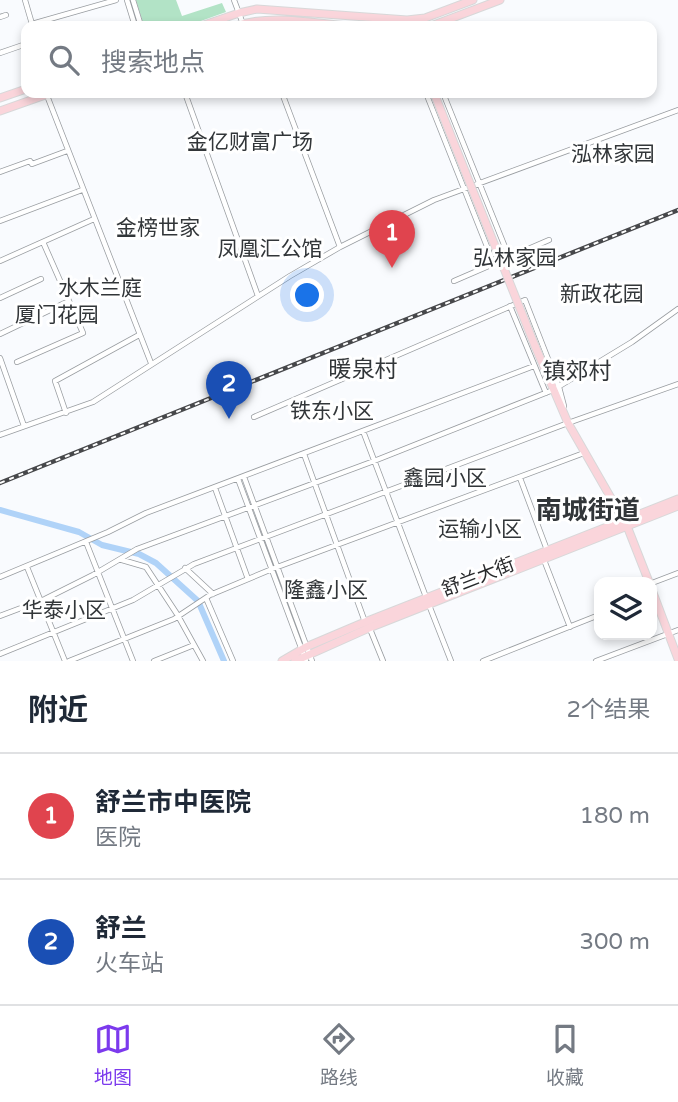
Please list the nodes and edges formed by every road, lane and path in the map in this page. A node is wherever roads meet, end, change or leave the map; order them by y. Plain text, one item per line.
1 (25, 0) edge
2 (116, 0) edge
3 (127, 0) edge
4 (133, 0) edge
5 (234, 0) edge
6 (473, 0) edge
7 (500, 0) edge
8 (239, 13) junction
9 (32, 21) edge
10 (46, 21) edge
11 (133, 21) edge
12 (139, 21) edge
13 (216, 21) edge
14 (239, 21) edge
15 (388, 21) edge
16 (415, 21) edge
17 (444, 21) edge
18 (21, 46) edge
19 (0, 53) edge
20 (21, 91) edge
21 (0, 98) edge
22 (35, 98) edge
23 (50, 98) edge
24 (187, 98) edge
25 (284, 98) edge
26 (428, 98) edge
27 (436, 98) edge
28 (445, 98) edge
29 (678, 110) edge
30 (0, 111) edge
31 (68, 150) junction
32 (0, 172) edge
33 (479, 182) junction
34 (464, 188) junction
35 (82, 190) junction
36 (94, 219) junction
37 (0, 221) edge
38 (548, 240) dead end
39 (43, 242) junction
40 (340, 247) junction
41 (509, 257) junction
42 (0, 261) edge
43 (494, 264) junction
44 (41, 279) dead end
45 (454, 281) dead end
46 (258, 296) junction
47 (0, 299) edge
48 (69, 302) junction
49 (510, 306) junction
50 (678, 309) edge
51 (0, 334) edge
52 (139, 335) junction
53 (0, 358) edge
54 (17, 362) dead end
55 (151, 363) junction
56 (534, 366) junction
57 (678, 384) edge
58 (553, 390) junction
59 (66, 413) junction
60 (254, 417) dead end
61 (568, 423) junction
62 (24, 426) junction
63 (363, 431) junction
64 (0, 435) edge
65 (584, 453) junction
66 (304, 454) junction
67 (374, 461) junction
68 (241, 478) junction
69 (520, 478) junction
70 (315, 482) junction
71 (215, 487) junction
72 (386, 493) junction
73 (678, 499) edge
74 (251, 506) junction
75 (678, 506) edge
76 (327, 514) junction
77 (225, 516) junction
78 (398, 523) junction
79 (626, 523) junction
80 (263, 538) junction
81 (86, 542) junction
82 (339, 545) junction
83 (237, 548) junction
84 (547, 550) junction
85 (121, 559) junction
86 (544, 559) junction
87 (27, 567) junction
88 (185, 568) junction
89 (274, 568) junction
90 (98, 573) junction
91 (678, 573) edge
92 (0, 577) edge
93 (648, 577) edge
94 (248, 579) junction
95 (657, 580) edge
96 (159, 586) junction
97 (213, 594) junction
98 (205, 598) junction
99 (41, 600) junction
100 (427, 601) junction
101 (657, 605) edge
102 (112, 609) junction
103 (0, 616) edge
104 (178, 616) junction
105 (594, 617) edge
106 (367, 625) junction
107 (570, 627) junction
108 (678, 630) edge
109 (54, 633) junction
110 (668, 633) junction
111 (124, 639) junction
112 (194, 645) junction
113 (0, 654) edge
114 (306, 655) edge
115 (678, 660) edge
116 (67, 661) edge
117 (133, 661) edge
118 (154, 661) edge
119 (203, 661) edge
120 (233, 661) edge
121 (282, 661) edge
122 (295, 661) edge
123 (383, 661) edge
124 (451, 661) edge
125 (483, 661) edge
126 (596, 661) edge

1 - 9 street
2 - 10 street
3 - 11 street
4 - 12 street
5 - 8 street
6 - 16 main road
7 - 17 main road
8 - 13 main road
8 - 14 street
8 - 15 main road
18 - 19 street
20 - 21 main road
22 - 30 main road
23 - 31 street
24 - 46 street
25 - 40 street
26 - 34 street
27 - 58 main road, bridge
28 - 33 street
29 - 33 street
31 - 32 street
31 - 35 street
33 - 34 street
33 - 41 street
34 - 40 street
34 - 43 street
35 - 36 street
35 - 37 street
36 - 39 street
36 - 52 street
38 - 41 street
39 - 42 street
39 - 48 street
40 - 46 street
41 - 43 street
43 - 45 street
44 - 47 street
46 - 55 street
48 - 51 street
48 - 54 street
49 - 56 street
49 - 58 street
49 - 60 street
50 - 58 street
52 - 55 street
52 - 59 street
53 - 62 street
55 - 59 street
56 - 58 street
56 - 63 street
57 - 61 street
58 - 61 main road
58 - 67 street
59 - 62 street
61 - 65 main road
61 - 72 street
62 - 64 street
63 - 66 street
63 - 67 street
65 - 69 street
65 - 79 main road
66 - 68 street
66 - 70 street
67 - 70 street
67 - 72 street
68 - 71 street
68 - 74 street
69 - 78 street
69 - 84 street
70 - 74 street
70 - 76 street
71 - 77 street
71 - 81 street
72 - 76 street
72 - 78 street
73 - 79 main road, 舒兰大街
74 - 77 street
74 - 80 street
75 - 79 main road, 舒兰大街
76 - 80 street
76 - 82 street
77 - 83 street
77 - 85 street
78 - 82 street
78 - 100 street
79 - 84 main road, 舒兰大街
79 - 86 main road, 舒兰大街
79 - 93 main road
80 - 83 street
80 - 89 street
81 - 87 street
81 - 90 street
82 - 89 street
82 - 106 street
83 - 88 street
83 - 94 street
84 - 100 main road, 舒兰大街
85 - 90 street
85 - 96 street
86 - 100 main road, 舒兰大街
86 - 107 street
87 - 92 street
87 - 99 street
88 - 96 street
88 - 97 street
89 - 94 street
89 - 114 street
90 - 99 street
90 - 102 street
91 - 95 street
94 - 97 street
96 - 102 street
96 - 104 street
97 - 98 street
98 - 104 street
98 - 120 street
99 - 103 street
99 - 109 street
100 - 106 main road, 舒兰大街
100 - 124 street
101 - 110 main road
102 - 109 street
102 - 111 street
104 - 111 street
104 - 112 street
105 - 107 street
106 - 114 main road, 舒兰大街
106 - 123 street
107 - 125 street
108 - 110 street
109 - 113 street
109 - 116 street
110 - 115 main road
110 - 126 street
111 - 116 street
111 - 117 street
112 - 118 street
112 - 119 street
114 - 121 main road, 舒兰大街
114 - 122 main road, 舒兰大街

